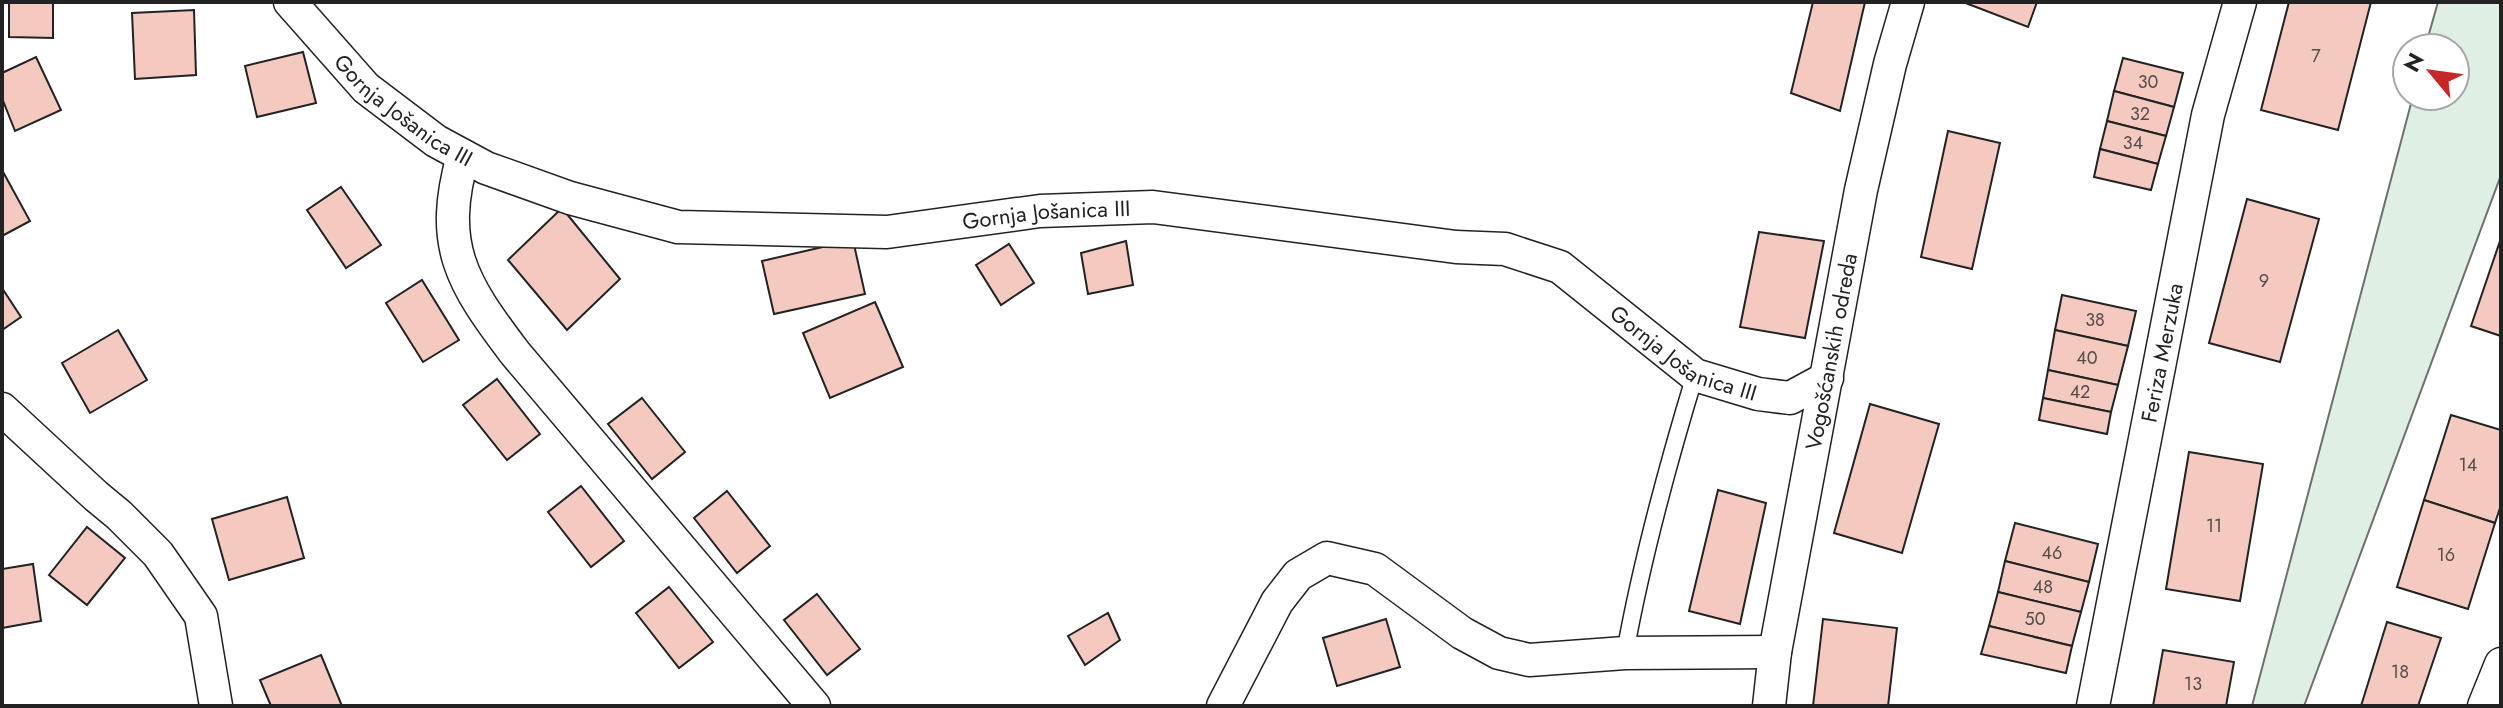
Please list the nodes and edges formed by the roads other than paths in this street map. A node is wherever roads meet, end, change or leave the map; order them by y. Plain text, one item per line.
1 (290, 2) edge
2 (1908, 2) edge
3 (2240, 2) edge
4 (463, 156) junction
5 (1695, 375) junction
6 (1827, 378) junction
7 (2, 409) edge
8 (1775, 652) junction
9 (1625, 653) junction
10 (2501, 664) edge
11 (216, 706) edge
12 (814, 706) edge
13 (1223, 706) edge
14 (1769, 706) edge
15 (2093, 706) edge
16 (2484, 706) edge

1 - 4 street, Gornja Jošanica III
2 - 6 street, Vogošćanskih odreda
3 - 15 street, Feriza Merzuka
4 - 5 street, Gornja Jošanica III
4 - 12 street
5 - 6 street, Gornja Jošanica III
5 - 9 lane
6 - 8 street, Vogošćanskih odreda
7 - 11 street
8 - 9 street
8 - 14 street, Vogošćanskih odreda
9 - 13 street
10 - 16 street

